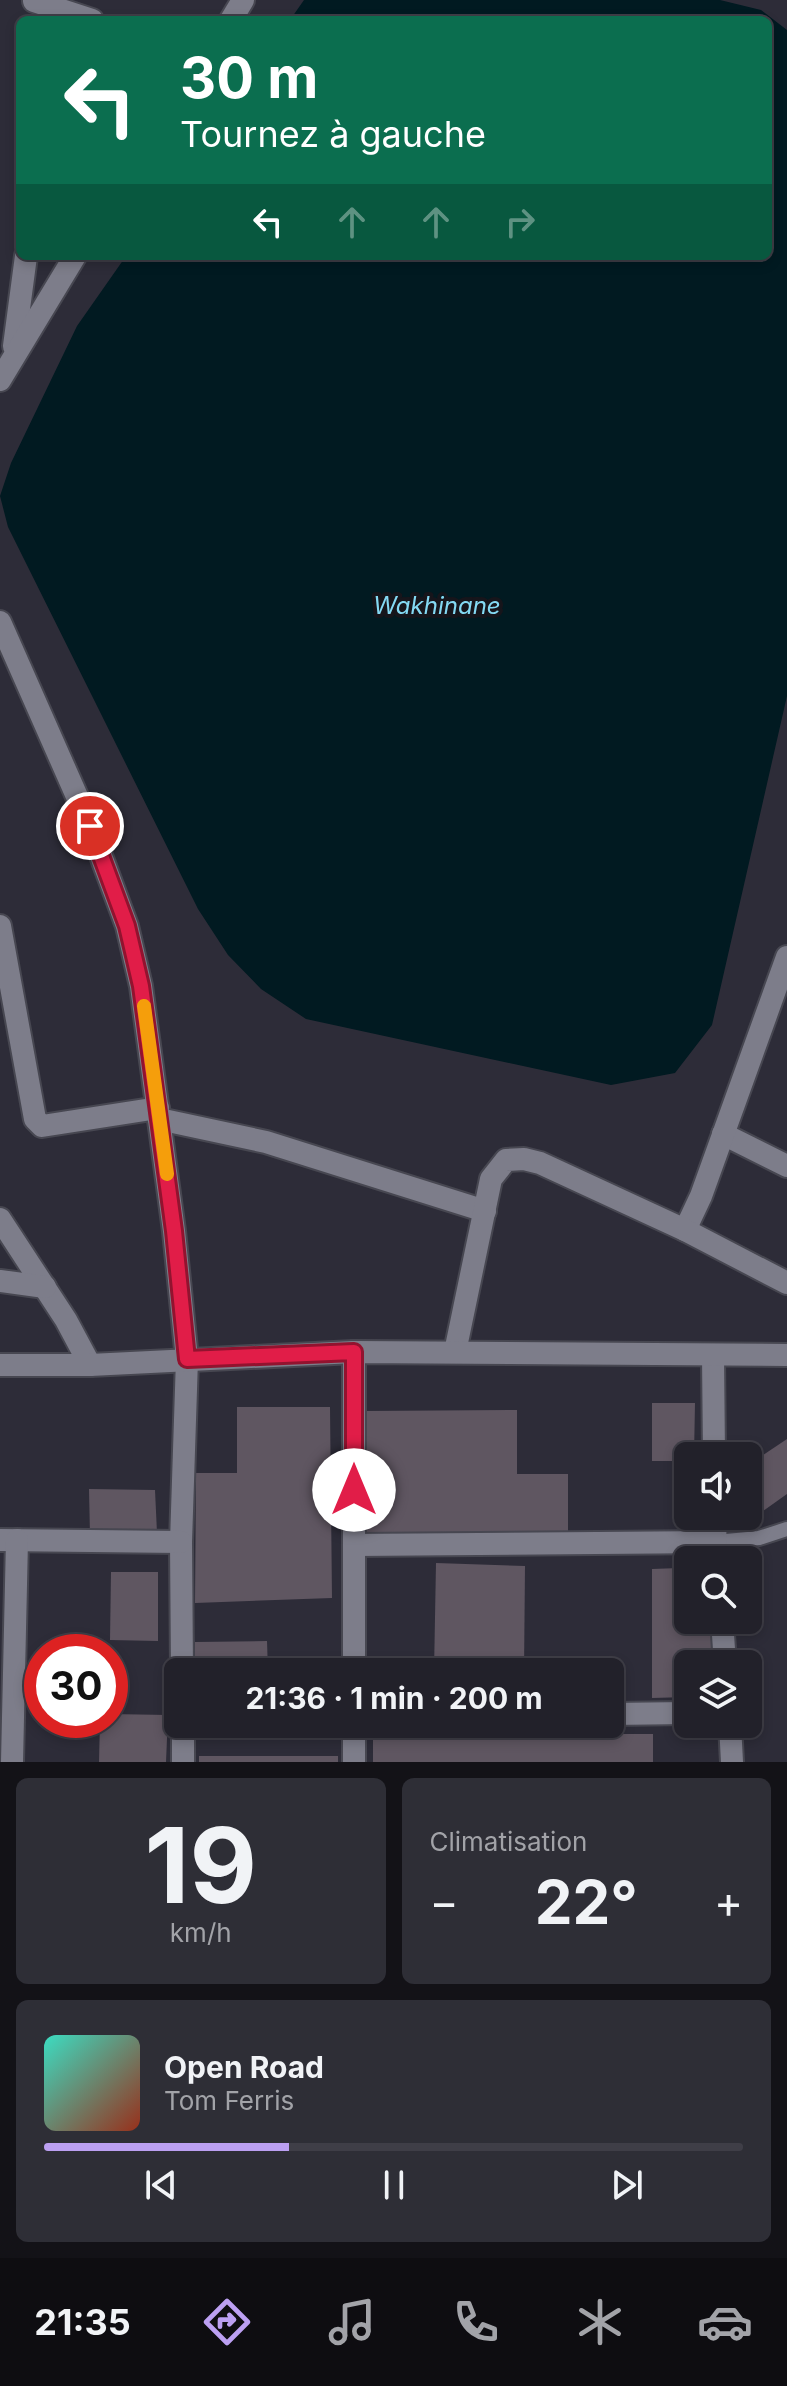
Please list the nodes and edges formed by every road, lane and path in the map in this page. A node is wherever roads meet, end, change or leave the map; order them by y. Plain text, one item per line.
1 (34, 7) edge
2 (74, 16) edge
3 (25, 260) edge
4 (73, 260) edge
5 (13, 356) junction
6 (0, 380) edge
7 (0, 622) edge
8 (0, 926) edge
9 (787, 957) edge
10 (779, 1006) edge
11 (158, 1113) junction
12 (723, 1134) junction
13 (787, 1166) edge
14 (485, 1211) junction
15 (0, 1219) edge
16 (685, 1230) junction
17 (0, 1281) edge
18 (787, 1283) edge
19 (45, 1287) junction
20 (354, 1352) junction
21 (455, 1352) junction
22 (713, 1355) junction
23 (787, 1355) edge
24 (187, 1359) junction
25 (0, 1365) edge
26 (90, 1365) junction
27 (714, 1442) edge
28 (787, 1529) edge
29 (9, 1540) edge
30 (181, 1542) junction
31 (354, 1545) junction
32 (733, 1546) edge
33 (674, 1550) edge
34 (182, 1658) edge
35 (354, 1658) edge
36 (674, 1713) edge
37 (624, 1714) edge
38 (183, 1738) edge
39 (354, 1738) edge
40 (731, 1738) edge
41 (12, 1762) edge
42 (183, 1762) edge
43 (354, 1762) edge
44 (732, 1762) edge

1 - 2 street
3 - 5 street
4 - 5 street
5 - 6 street
7 - 11 street
8 - 11 street
9 - 10 street
10 - 12 street
11 - 14 street
11 - 24 street
12 - 13 street
12 - 16 street
14 - 16 street
14 - 21 street
15 - 19 street
16 - 18 street
17 - 19 street
19 - 26 street
20 - 21 street
20 - 24 street
20 - 31 street
21 - 22 street
22 - 23 street
22 - 27 street
24 - 26 street
24 - 30 street
25 - 26 street
28 - 32 lane
29 - 30 street
29 - 41 street
30 - 34 street
31 - 33 street
31 - 35 street
36 - 37 street
38 - 42 street
39 - 43 street
40 - 44 street

